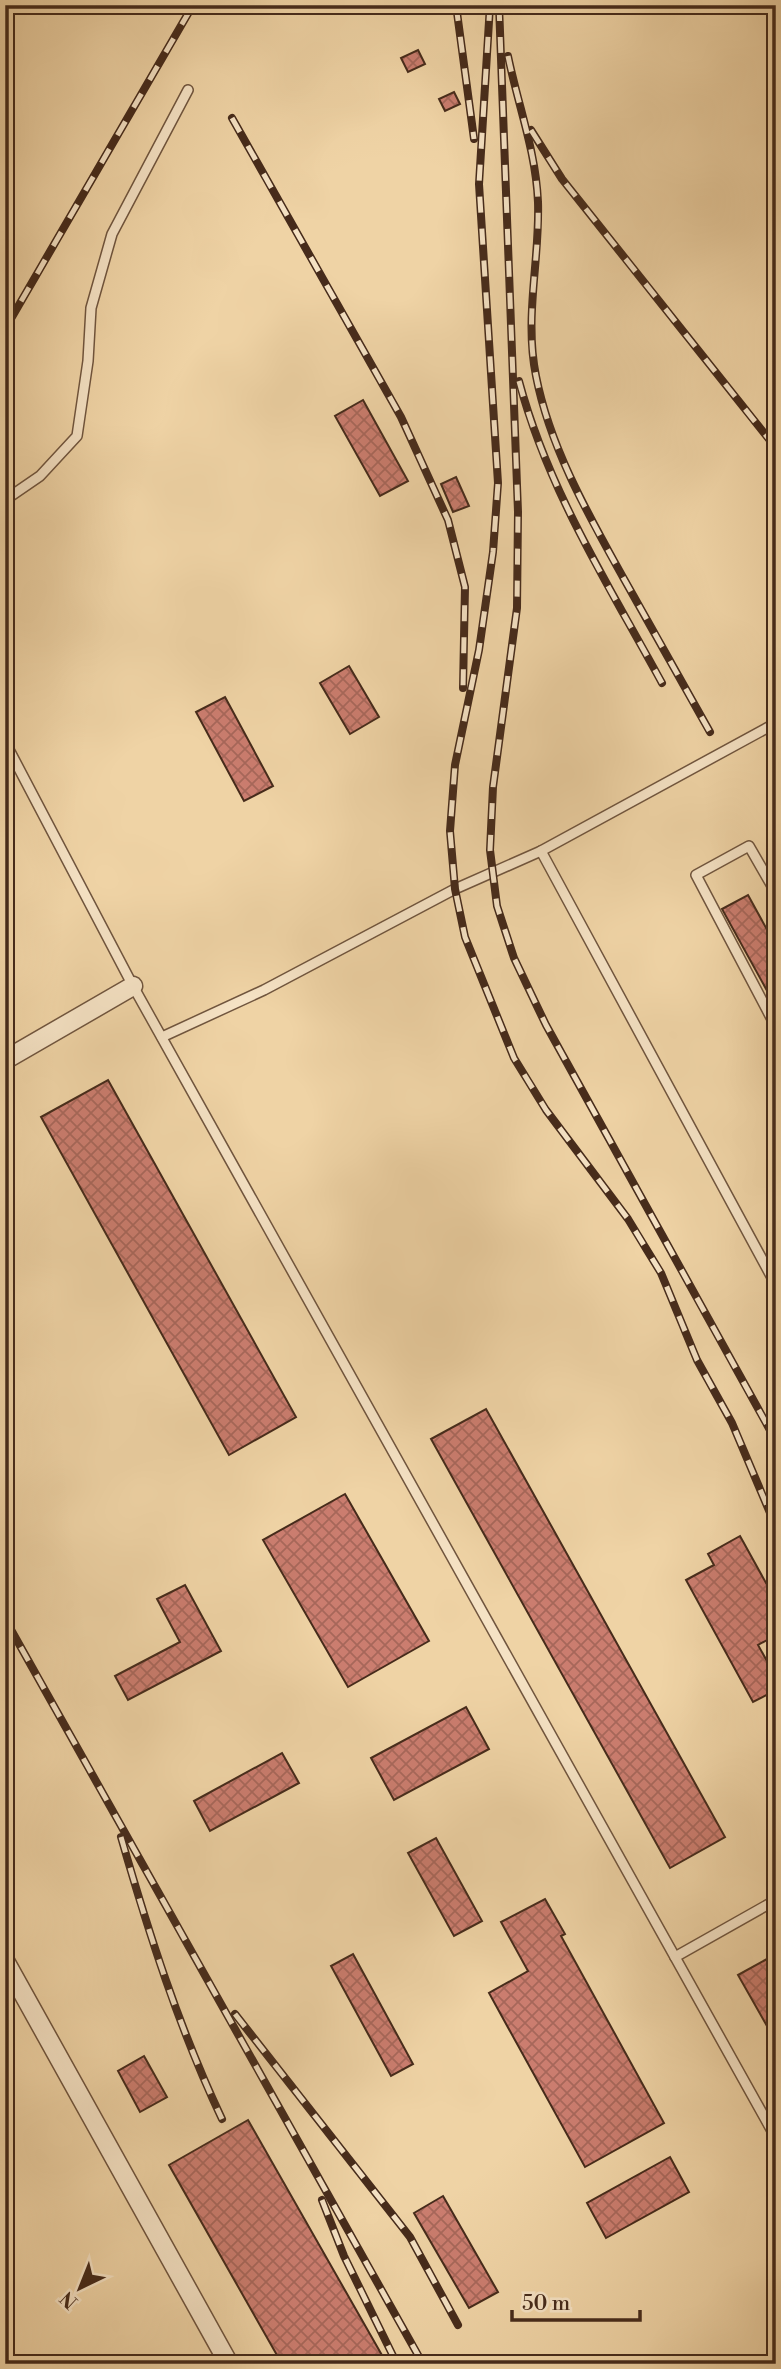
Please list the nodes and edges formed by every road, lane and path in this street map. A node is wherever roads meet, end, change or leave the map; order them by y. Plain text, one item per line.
1 (188, 90) dead end
2 (5, 500) edge
3 (776, 723) edge
4 (5, 742) edge
5 (541, 851) junction
6 (776, 893) edge
7 (133, 986) junction
8 (776, 1027) edge
9 (162, 1037) junction
10 (5, 1060) edge
11 (776, 1285) edge
12 (776, 1900) edge
13 (675, 1957) junction
14 (5, 1961) edge
15 (776, 2138) edge
16 (229, 2364) edge

1 - 2 lane
3 - 5 lane
4 - 7 lane
5 - 9 lane
5 - 11 lane
6 - 8 lane
7 - 9 lane
7 - 10 street
9 - 13 lane
12 - 13 lane
13 - 15 lane
14 - 16 street

